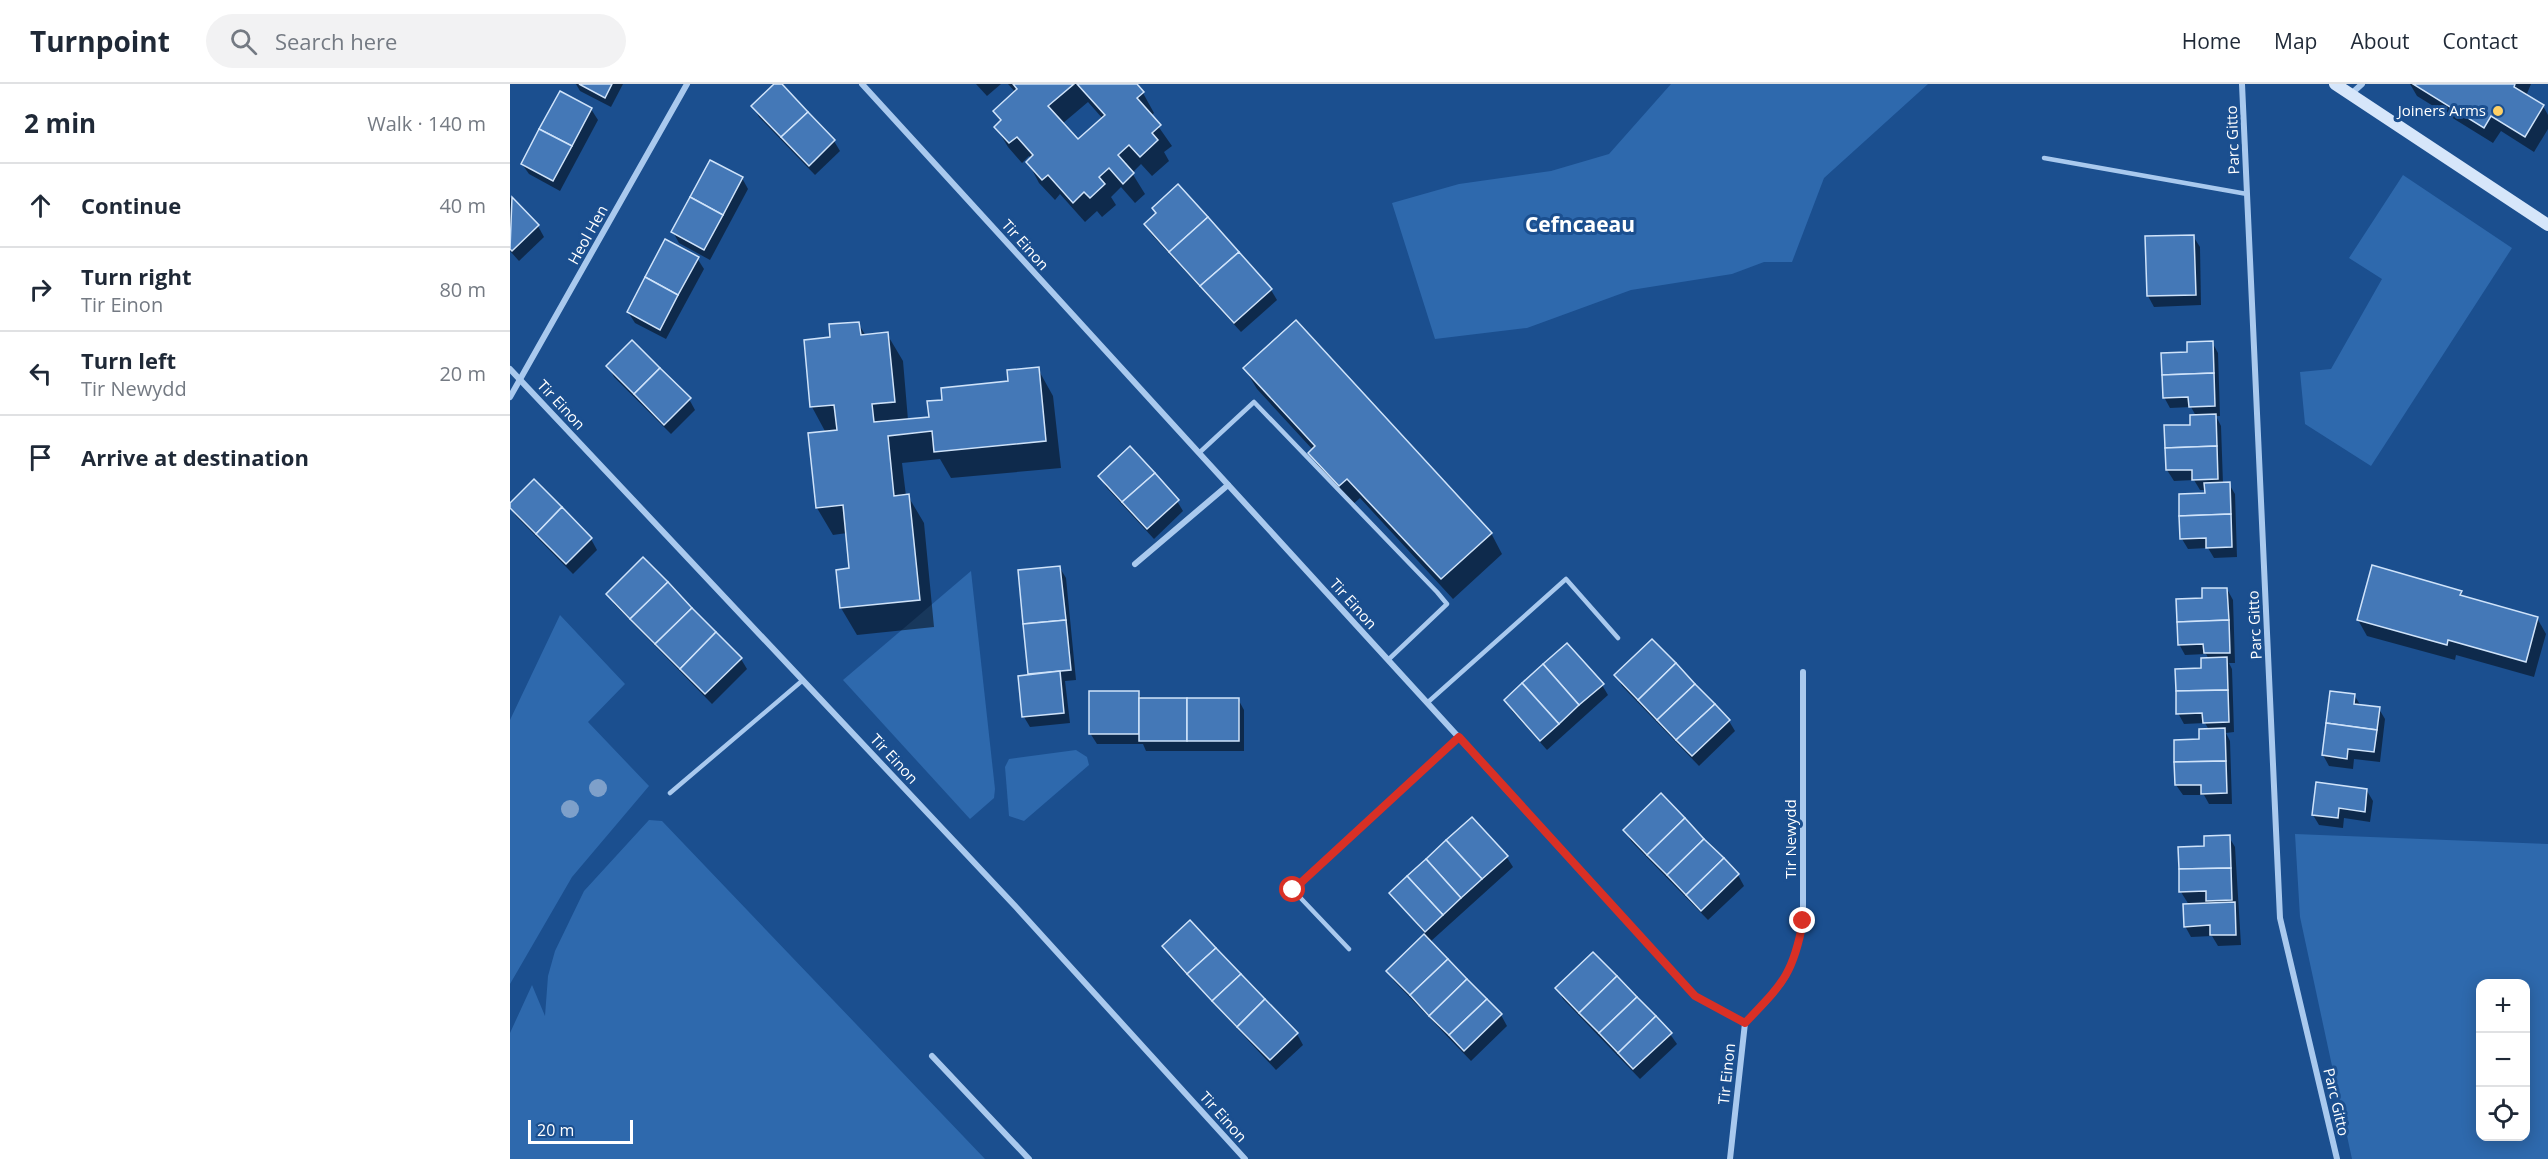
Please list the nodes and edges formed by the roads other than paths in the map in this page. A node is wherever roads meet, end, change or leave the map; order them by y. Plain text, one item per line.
1 (687, 84) edge
2 (862, 84) edge
3 (2242, 84) edge
4 (2335, 84) edge
5 (2362, 84) edge
6 (2350, 95) junction
7 (2044, 158) dead end
8 (2247, 194) junction
9 (2548, 224) edge
10 (510, 369) edge
11 (520, 380) junction
12 (510, 397) edge
13 (1199, 453) junction
14 (1228, 484) junction
15 (1135, 564) dead end
16 (1618, 638) dead end
17 (1388, 660) junction
18 (1803, 672) dead end
19 (803, 680) junction
20 (1427, 703) junction
21 (1459, 737) junction
22 (670, 793) dead end
23 (1349, 949) dead end
24 (1745, 1023) junction
25 (932, 1056) dead end
26 (1029, 1159) edge
27 (1245, 1159) edge
28 (1730, 1159) edge
29 (2337, 1159) edge

1 - 11 street, Heol Hen
2 - 13 street, Tir Einon
3 - 8 street, Parc Gitto
4 - 6 main road
5 - 6 street
6 - 9 main road
7 - 8 lane
8 - 29 street, Parc Gitto
10 - 11 street, Tir Einon
11 - 12 street, Heol Hen
11 - 19 street, Tir Einon
13 - 14 street, Tir Einon
13 - 17 lane
14 - 15 street
14 - 17 street, Tir Einon
16 - 20 lane
17 - 20 street, Tir Einon
18 - 24 street, Tir Newydd
19 - 22 lane
19 - 27 street, Tir Einon
20 - 21 street, Tir Einon
21 - 23 lane
21 - 24 street, Tir Einon
24 - 28 street, Tir Einon
25 - 26 street

